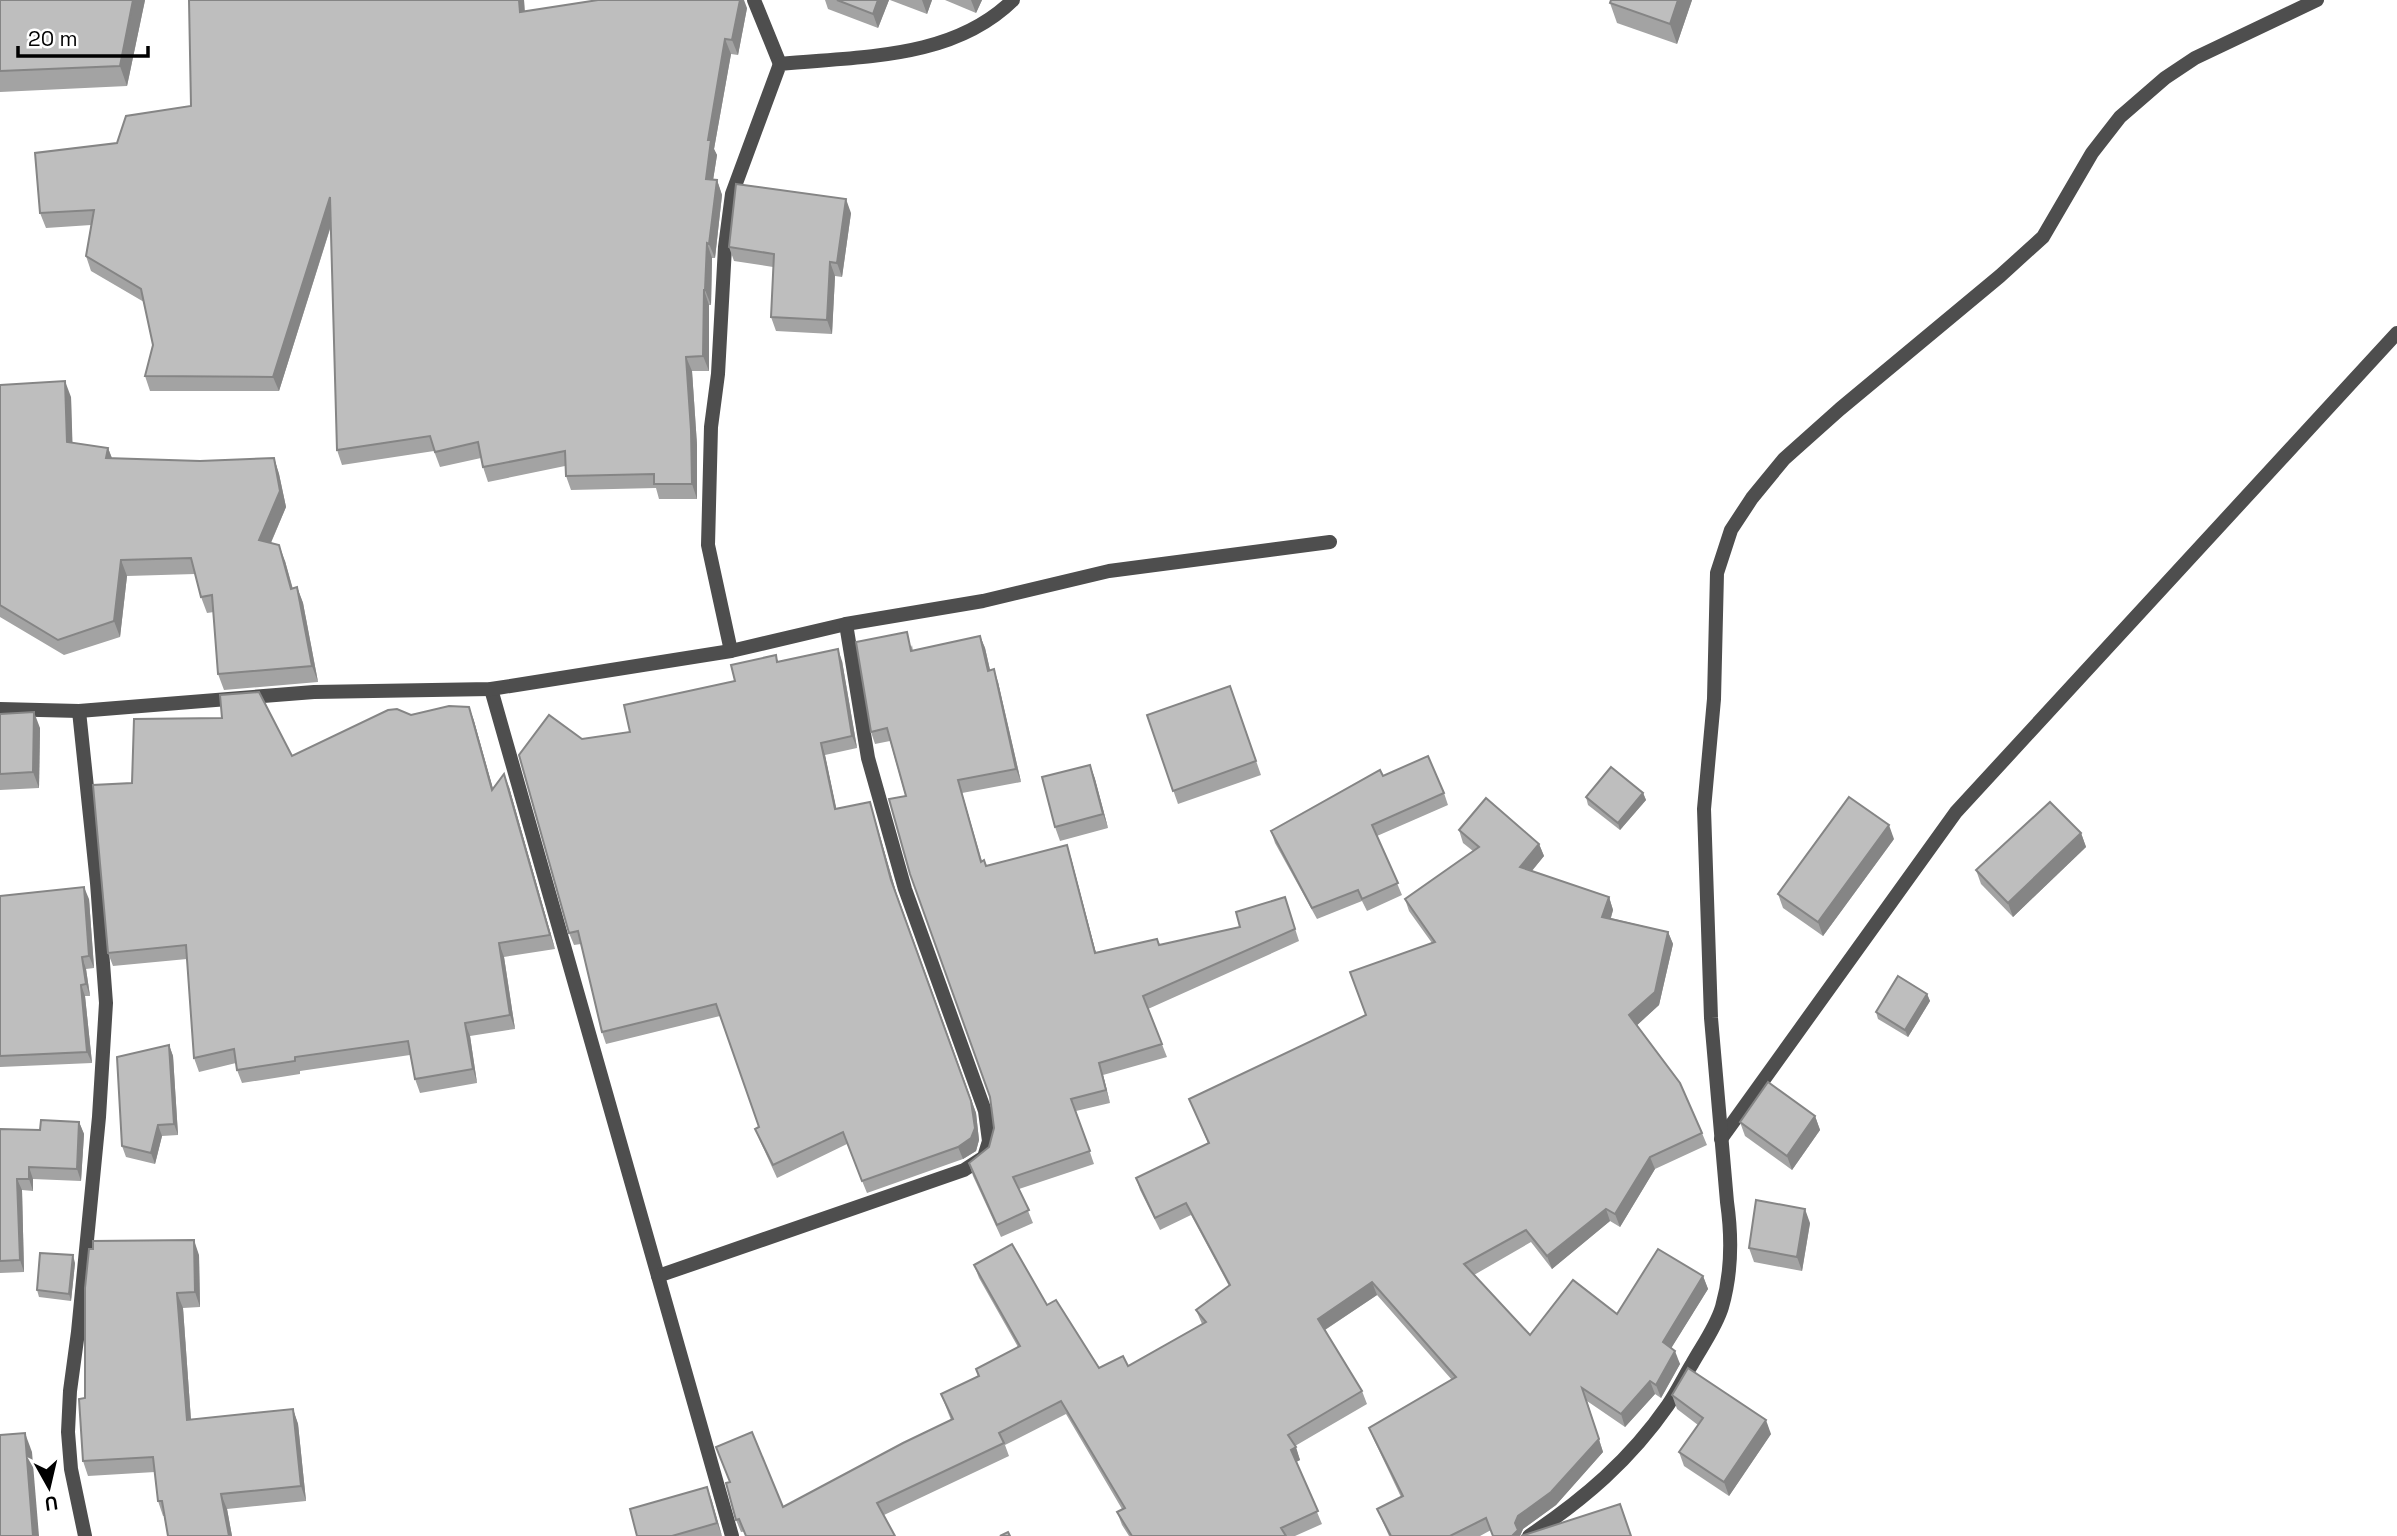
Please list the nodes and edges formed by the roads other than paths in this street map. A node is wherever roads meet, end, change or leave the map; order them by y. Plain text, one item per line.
1 (754, 0) edge
2 (1013, 0) edge
3 (2317, 0) edge
4 (780, 64) junction
5 (2397, 333) edge
6 (1330, 542) dead end
7 (846, 624) junction
8 (731, 650) junction
9 (491, 689) junction
10 (0, 709) edge
11 (79, 711) junction
12 (1721, 1139) junction
13 (658, 1276) junction
14 (85, 1536) edge
15 (732, 1536) edge
16 (1529, 1536) edge

1 - 4 street
2 - 4 street
3 - 12 street
4 - 8 street
5 - 12 street
6 - 7 street
7 - 8 street
7 - 13 street
8 - 9 street
9 - 11 street
9 - 13 street
10 - 11 street
11 - 14 street
12 - 16 street
13 - 15 street

